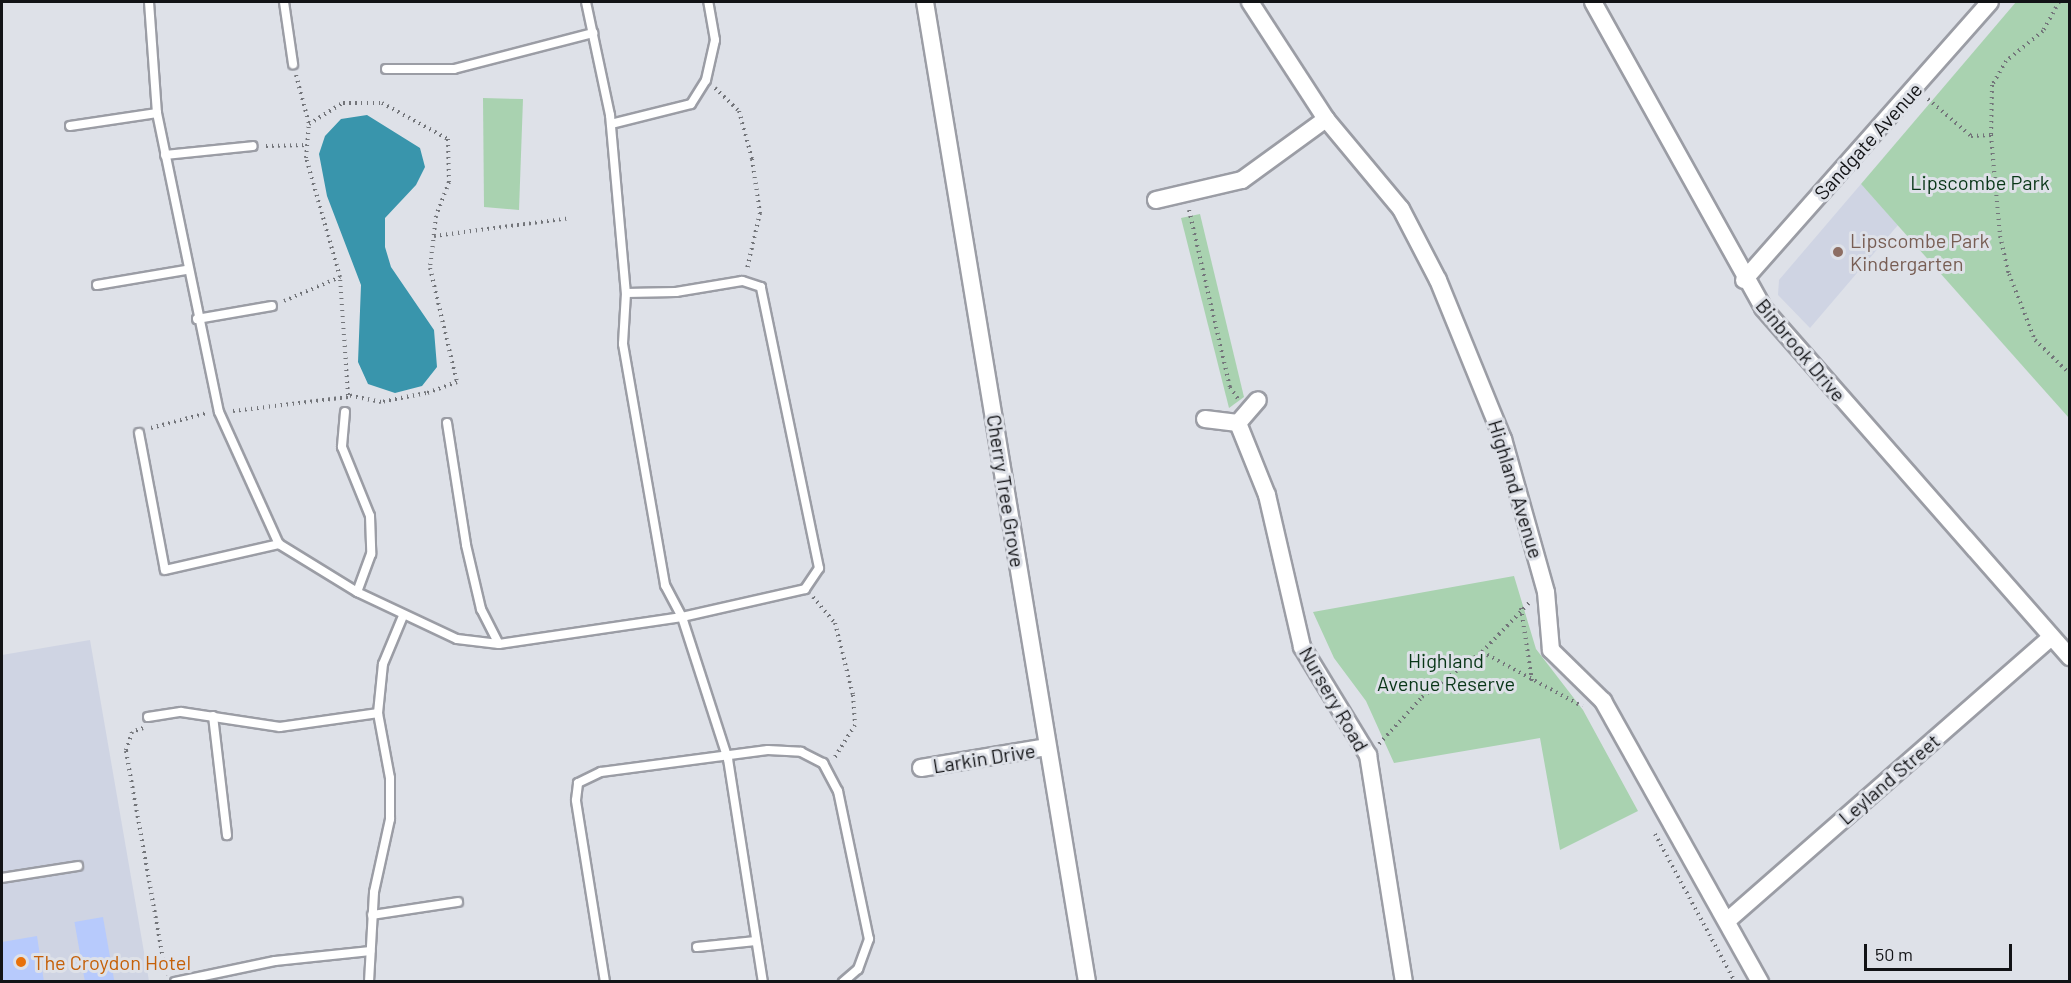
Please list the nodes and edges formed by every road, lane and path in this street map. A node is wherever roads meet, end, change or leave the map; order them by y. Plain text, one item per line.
1 (149, 2) edge
2 (284, 2) edge
3 (586, 2) edge
4 (708, 2) edge
5 (925, 2) edge
6 (1250, 2) edge
7 (1593, 2) edge
8 (1990, 2) edge
9 (2059, 2) edge
10 (593, 33) junction
11 (293, 64) joint
12 (386, 69) dead end
13 (706, 80) junction
14 (1916, 88) junction
15 (157, 113) junction
16 (1326, 118) junction
17 (309, 124) junction
18 (611, 124) junction
19 (70, 126) dead end
20 (1991, 135) junction
21 (307, 145) junction
22 (253, 146) joint
23 (165, 155) junction
24 (1186, 195) junction
25 (1156, 200) dead end
26 (570, 218) dead end
27 (434, 236) junction
28 (186, 270) junction
29 (340, 277) junction
30 (1744, 280) junction
31 (742, 281) junction
32 (97, 285) dead end
33 (626, 292) junction
34 (272, 306) joint
35 (197, 319) junction
36 (2070, 374) edge
37 (348, 395) junction
38 (1248, 411) junction
39 (219, 412) junction
40 (345, 412) joint
41 (1205, 419) dead end
42 (447, 423) dead end
43 (140, 433) joint
44 (279, 544) junction
45 (806, 589) junction
46 (357, 592) junction
47 (1546, 592) junction
48 (1521, 609) junction
49 (403, 616) junction
50 (682, 617) junction
51 (2051, 637) junction
52 (499, 644) junction
53 (1482, 652) junction
54 (2070, 657) edge
55 (1532, 681) junction
56 (1585, 708) dead end
57 (378, 713) junction
58 (213, 716) junction
59 (148, 717) joint
60 (1046, 747) junction
61 (1368, 755) junction
62 (728, 759) junction
63 (921, 768) dead end
64 (827, 770) junction
65 (1649, 824) dead end
66 (227, 835) dead end
67 (78, 866) dead end
68 (2, 878) edge
69 (458, 902) dead end
70 (372, 915) junction
71 (1727, 921) junction
72 (756, 941) junction
73 (697, 948) dead end
74 (370, 951) junction
75 (168, 981) edge
76 (175, 981) edge
77 (369, 981) edge
78 (605, 981) edge
79 (763, 981) edge
80 (843, 981) edge
81 (1087, 981) edge
82 (1404, 981) edge
83 (1735, 981) edge
84 (1760, 981) edge

1 - 15 lane
2 - 11 lane
3 - 10 lane
4 - 13 lane
5 - 60 street, Cherry Tree Grove
6 - 16 street, Highland Avenue
7 - 30 street, Binbrook Drive
8 - 14 street, Sandgate Avenue
9 - 20 path
10 - 12 lane
10 - 18 lane
11 - 17 path
13 - 18 lane
13 - 31 path
14 - 20 path
14 - 30 street, Sandgate Avenue
15 - 19 lane
15 - 23 lane
16 - 24 street
16 - 47 street, Highland Avenue
17 - 21 path
17 - 27 path
18 - 33 lane
20 - 36 path
21 - 22 path
21 - 29 path
22 - 23 lane
23 - 28 lane
24 - 25 street
24 - 38 path
26 - 27 path
27 - 37 path
28 - 32 lane
28 - 35 lane
29 - 34 path
29 - 37 path
30 - 51 street, Binbrook Drive
31 - 33 lane
31 - 45 lane
33 - 50 lane
34 - 35 lane
35 - 39 lane
37 - 39 path
37 - 40 path
38 - 41 street
38 - 61 street, Nursery Road
39 - 43 path
39 - 44 lane
40 - 46 lane
42 - 52 lane
43 - 44 lane
44 - 46 lane
45 - 50 lane
45 - 64 path
46 - 49 lane
47 - 48 path
47 - 71 street, Highland Avenue
48 - 53 path
48 - 55 path
49 - 52 lane
49 - 57 lane
50 - 52 lane
50 - 62 lane
51 - 54 street, Binbrook Drive
51 - 71 street, Leyland Street
53 - 55 path
53 - 61 path
55 - 56 path
57 - 58 lane
57 - 70 lane
58 - 59 lane
58 - 66 lane
59 - 75 path
60 - 63 street, Larkin Drive
60 - 81 street, Cherry Tree Grove
61 - 82 street, Nursery Road
62 - 64 lane
62 - 72 lane
62 - 78 lane
64 - 80 lane
65 - 83 path
67 - 68 lane
69 - 70 lane
70 - 74 lane
71 - 84 street, Highland Avenue
72 - 73 lane
72 - 79 lane
74 - 76 lane
74 - 77 lane

